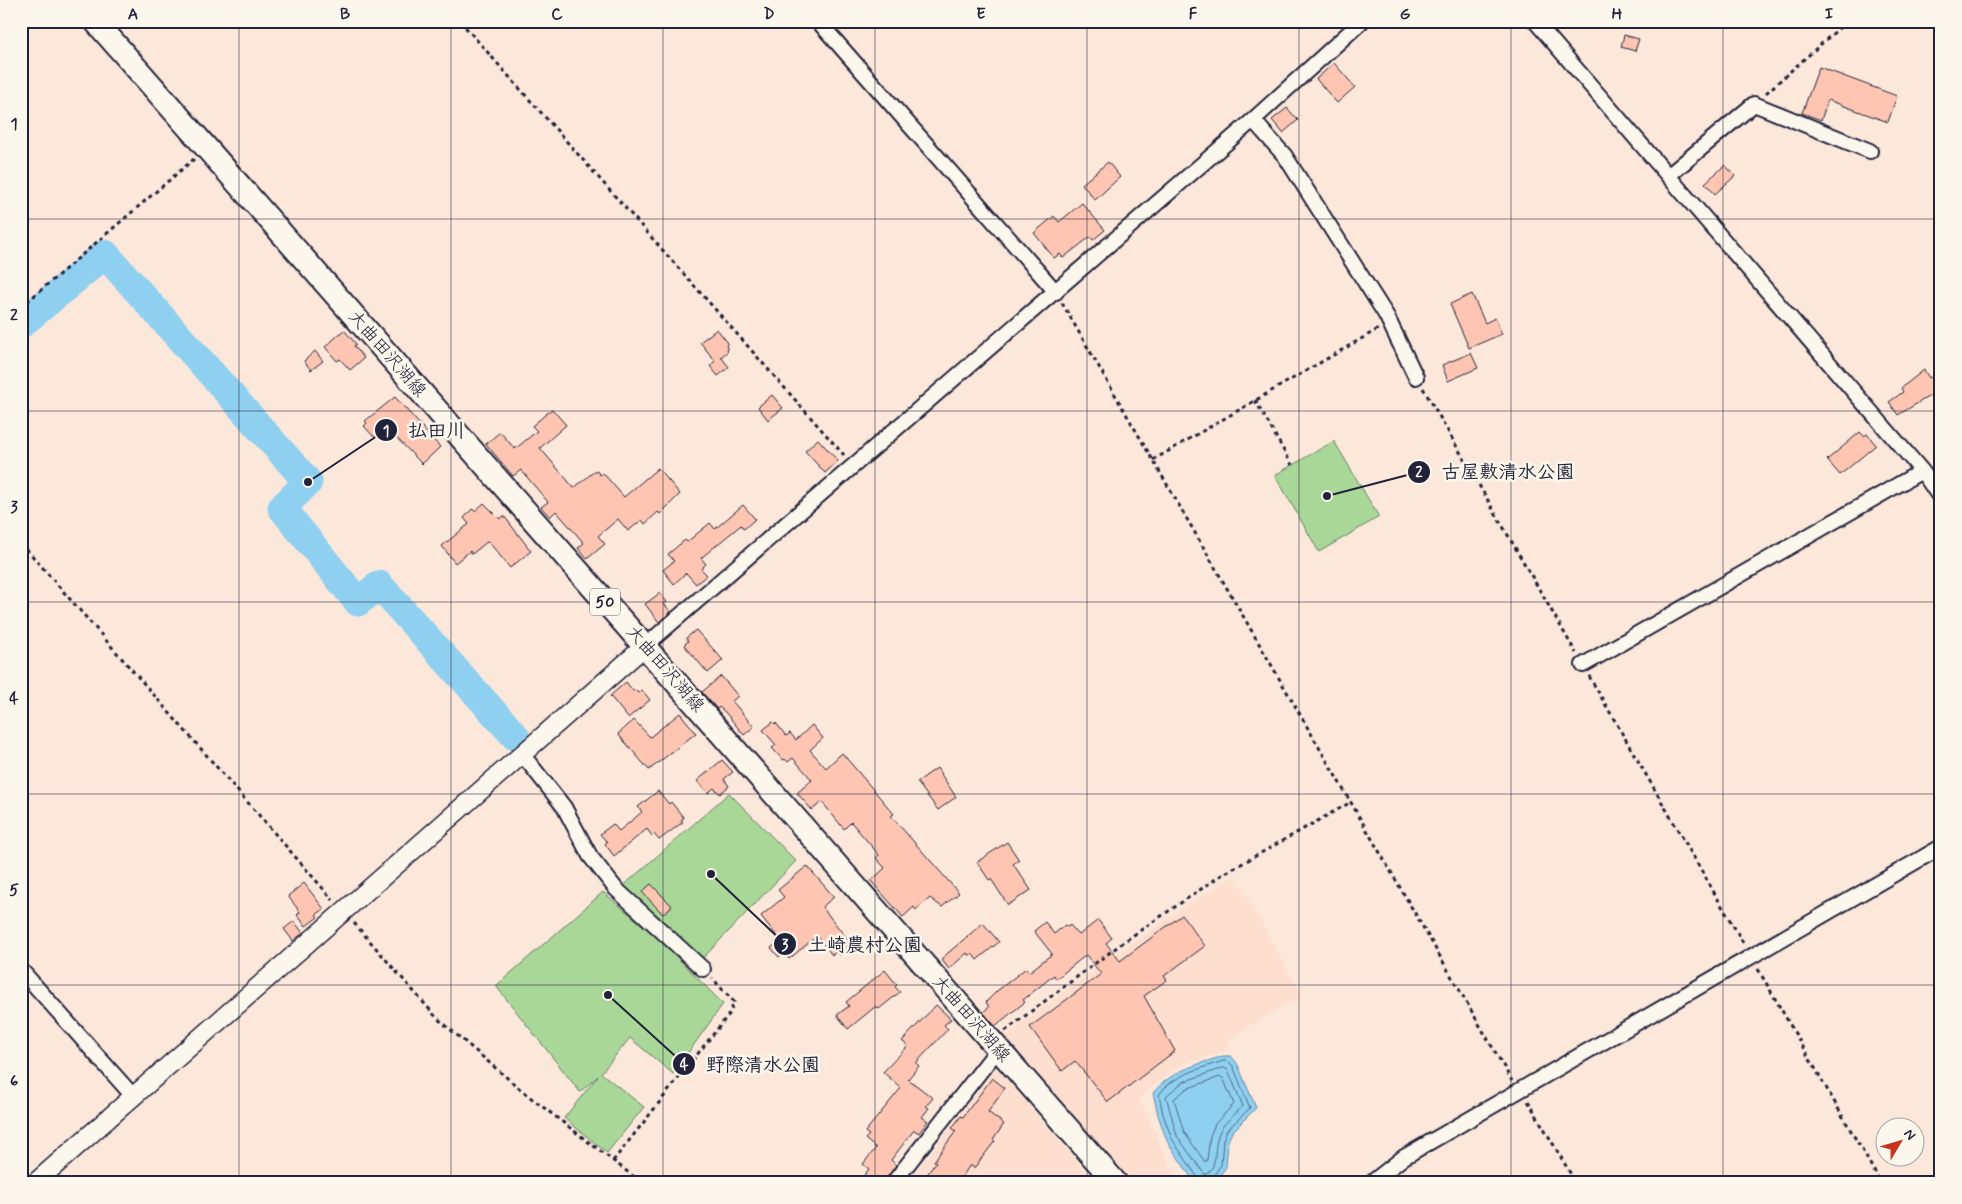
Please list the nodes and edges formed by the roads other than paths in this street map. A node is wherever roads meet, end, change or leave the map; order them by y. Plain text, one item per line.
1 (95, 21) edge
2 (818, 21) edge
3 (1362, 21) edge
4 (1535, 21) edge
5 (1253, 120) junction
6 (1870, 150) dead end
7 (1668, 176) junction
8 (1056, 292) junction
9 (1416, 377) road end
10 (1922, 471) junction
11 (1941, 499) edge
12 (645, 646) junction
13 (1583, 665) road end
14 (522, 754) junction
15 (1941, 847) edge
16 (703, 969) road end
17 (21, 970) edge
18 (994, 1046) junction
19 (133, 1096) junction
20 (35, 1183) edge
21 (893, 1183) edge
22 (1116, 1183) edge
23 (1371, 1183) edge

1 - 12 main road, 大曲田沢湖線 / 50
2 - 8 street
3 - 5 street
4 - 7 street
5 - 8 street
5 - 9 street
6 - 7 street
7 - 10 street
8 - 12 street
10 - 11 street
10 - 13 street
12 - 14 street
12 - 18 main road, 大曲田沢湖線 / 50
14 - 16 street
14 - 19 street
15 - 23 street
17 - 19 street
18 - 21 street
18 - 22 main road, 大曲田沢湖線 / 50
19 - 20 street

